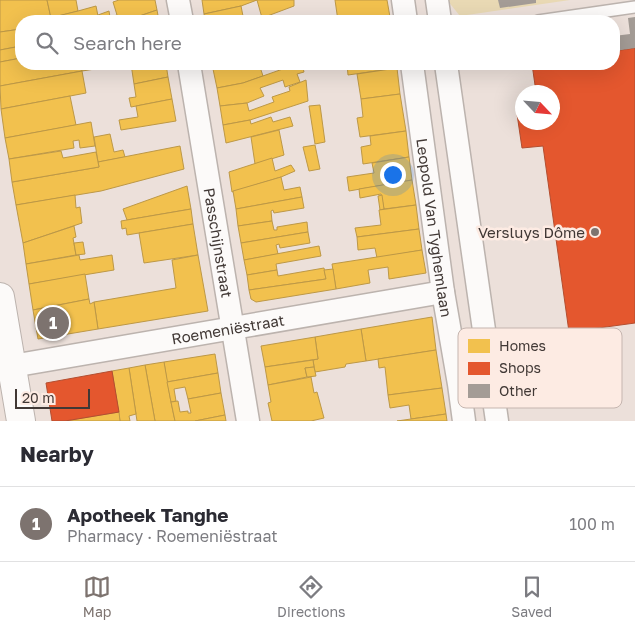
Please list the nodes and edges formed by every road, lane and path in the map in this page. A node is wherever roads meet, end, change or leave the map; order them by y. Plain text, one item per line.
1 (178, 0) edge
2 (403, 0) edge
3 (437, 0) edge
4 (635, 7) edge
5 (181, 15) edge
6 (405, 15) edge
7 (439, 15) edge
8 (580, 15) edge
9 (190, 70) edge
10 (413, 70) edge
11 (447, 70) edge
12 (443, 292) junction
13 (0, 298) edge
14 (233, 328) junction
15 (484, 328) edge
16 (12, 366) junction
17 (458, 378) edge
18 (462, 408) edge
19 (495, 408) edge
20 (21, 421) edge
21 (248, 421) edge
22 (464, 421) edge
23 (497, 421) edge

1 - 5 street
2 - 6 street
3 - 7 street
4 - 8 lane
9 - 14 street, Passchijnstraat
10 - 12 street, Leopold Van Tyghemlaan
11 - 15 street
12 - 14 street, Roemeniëstraat
12 - 17 street, Leopold Van Tyghemlaan
13 - 16 main road
14 - 16 street, Roemeniëstraat
14 - 21 street, Passchijnstraat
16 - 20 main road
18 - 22 street, Leopold Van Tyghemlaan
19 - 23 street

